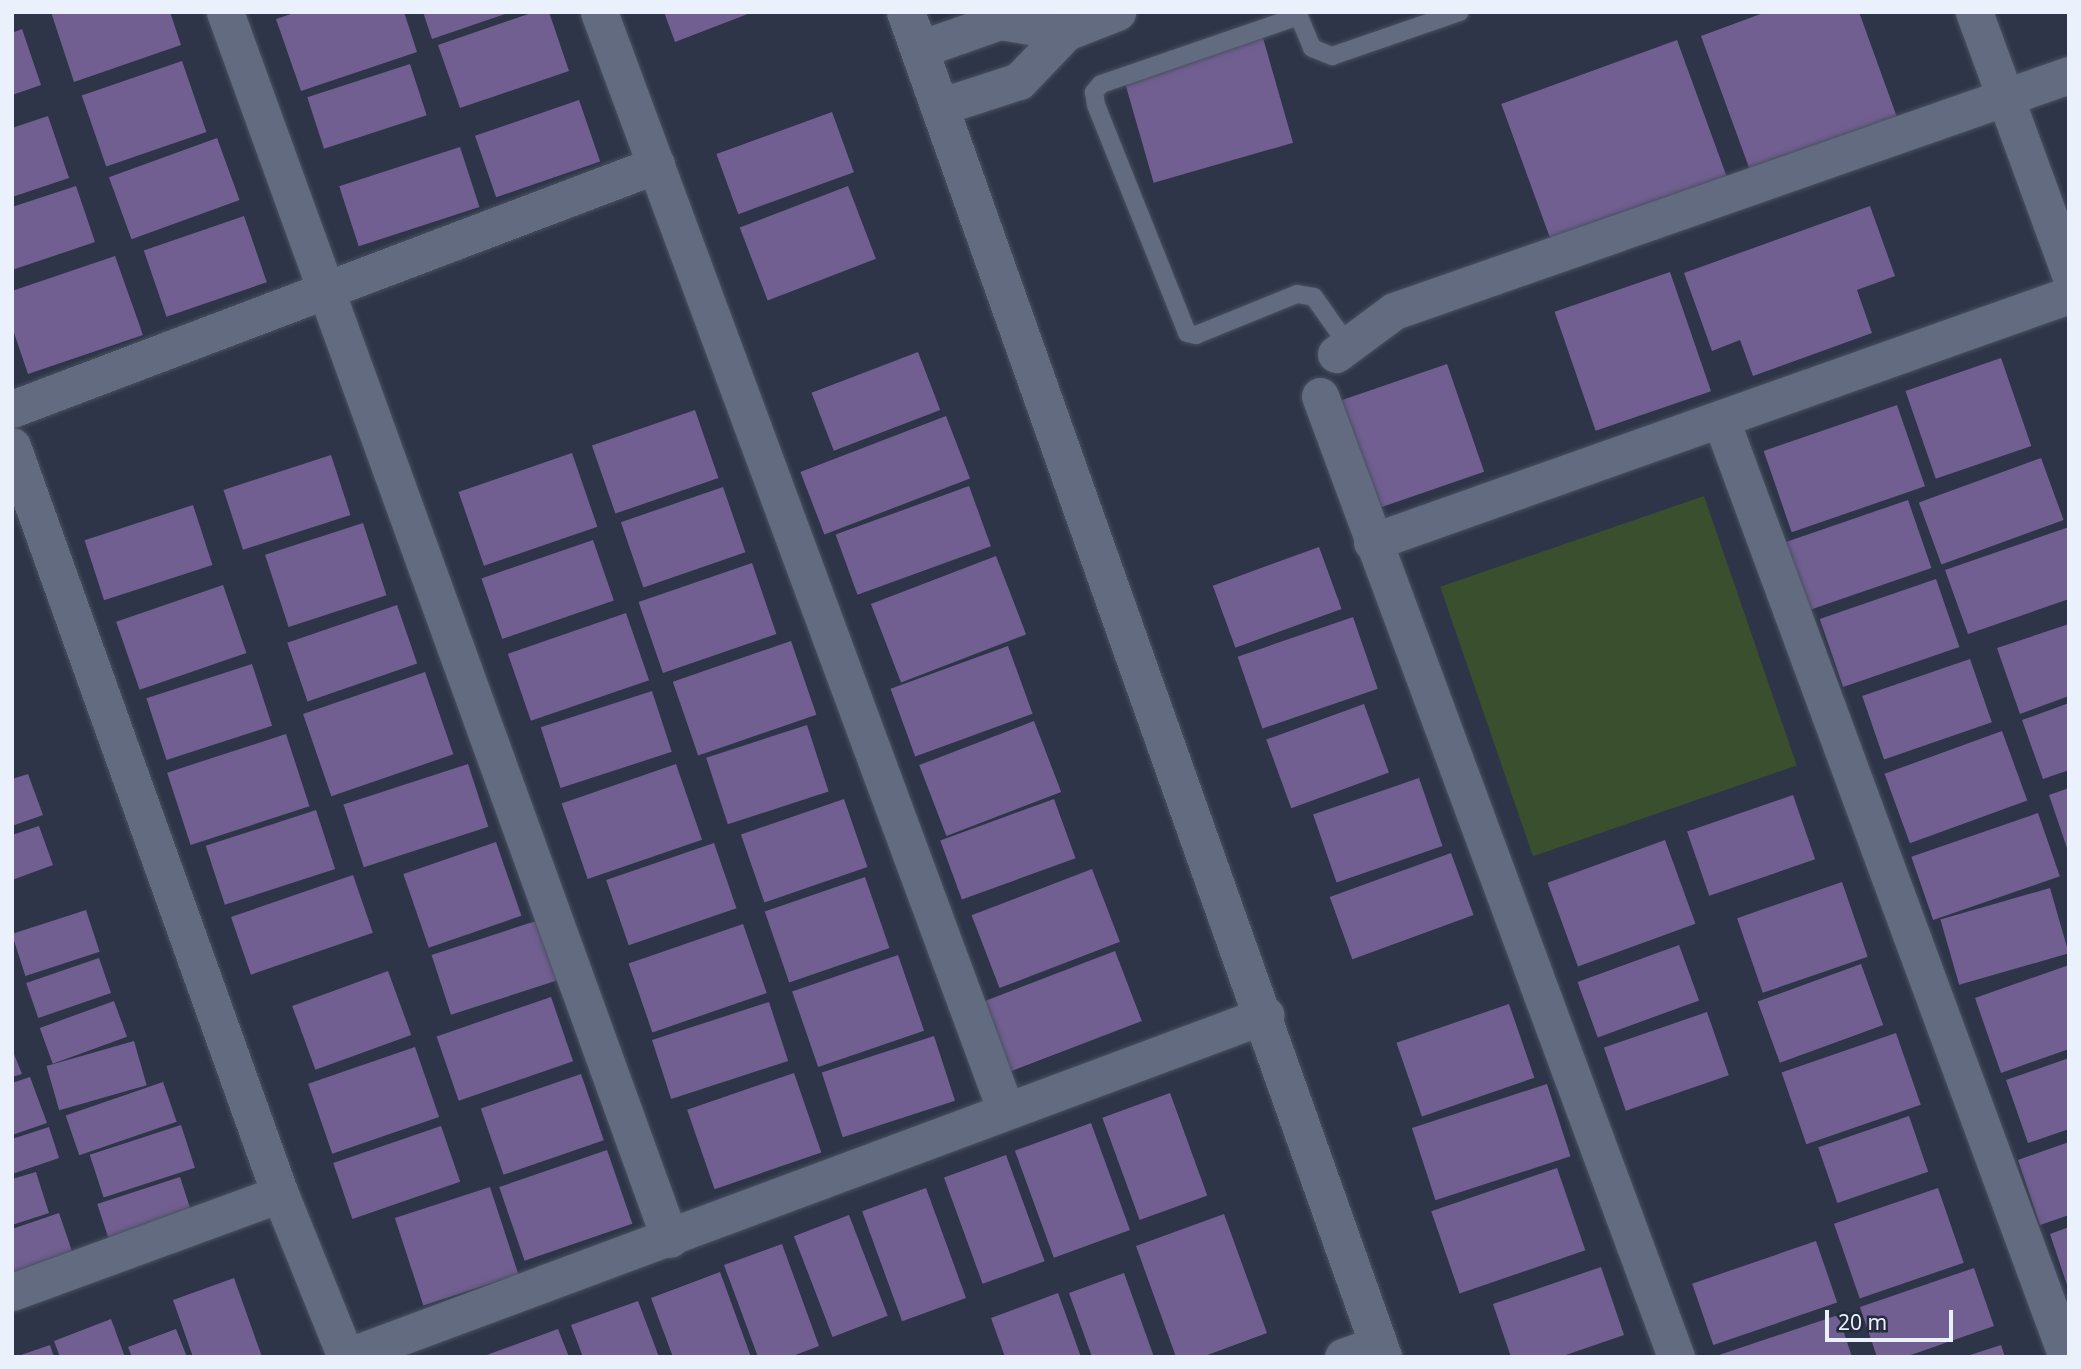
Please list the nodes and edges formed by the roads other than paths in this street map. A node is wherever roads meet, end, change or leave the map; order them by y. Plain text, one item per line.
1 (225, 12) edge
2 (599, 12) edge
3 (906, 12) edge
4 (1117, 12) edge
5 (1460, 12) edge
6 (1974, 12) edge
7 (1298, 14) edge
8 (1066, 32) junction
9 (920, 49) junction
10 (2069, 75) edge
11 (2006, 99) junction
12 (942, 106) junction
13 (656, 165) junction
14 (2069, 272) edge
15 (327, 293) junction
16 (2069, 295) edge
17 (1342, 349) joint
18 (1320, 396) dead end
19 (12, 409) edge
20 (1721, 420) junction
21 (12, 446) edge
22 (1372, 542) junction
23 (1265, 1015) junction
24 (1006, 1111) junction
25 (280, 1194) junction
26 (670, 1239) junction
27 (12, 1292) edge
28 (1368, 1352) edge
29 (346, 1357) edge
30 (1676, 1357) edge
31 (2067, 1357) edge

1 - 15 street
2 - 13 street
3 - 9 street
4 - 8 street
5 - 7 lane
6 - 11 street
7 - 17 lane
8 - 9 street
8 - 12 street
9 - 12 street
10 - 11 street
11 - 14 street
11 - 17 street
12 - 23 street
13 - 15 street
13 - 24 street
15 - 19 street
15 - 26 street
16 - 20 street
18 - 22 street
20 - 22 street
20 - 31 street
21 - 25 street
22 - 30 street
23 - 24 street
23 - 28 street
24 - 26 street
25 - 27 street
25 - 29 street
26 - 29 street

